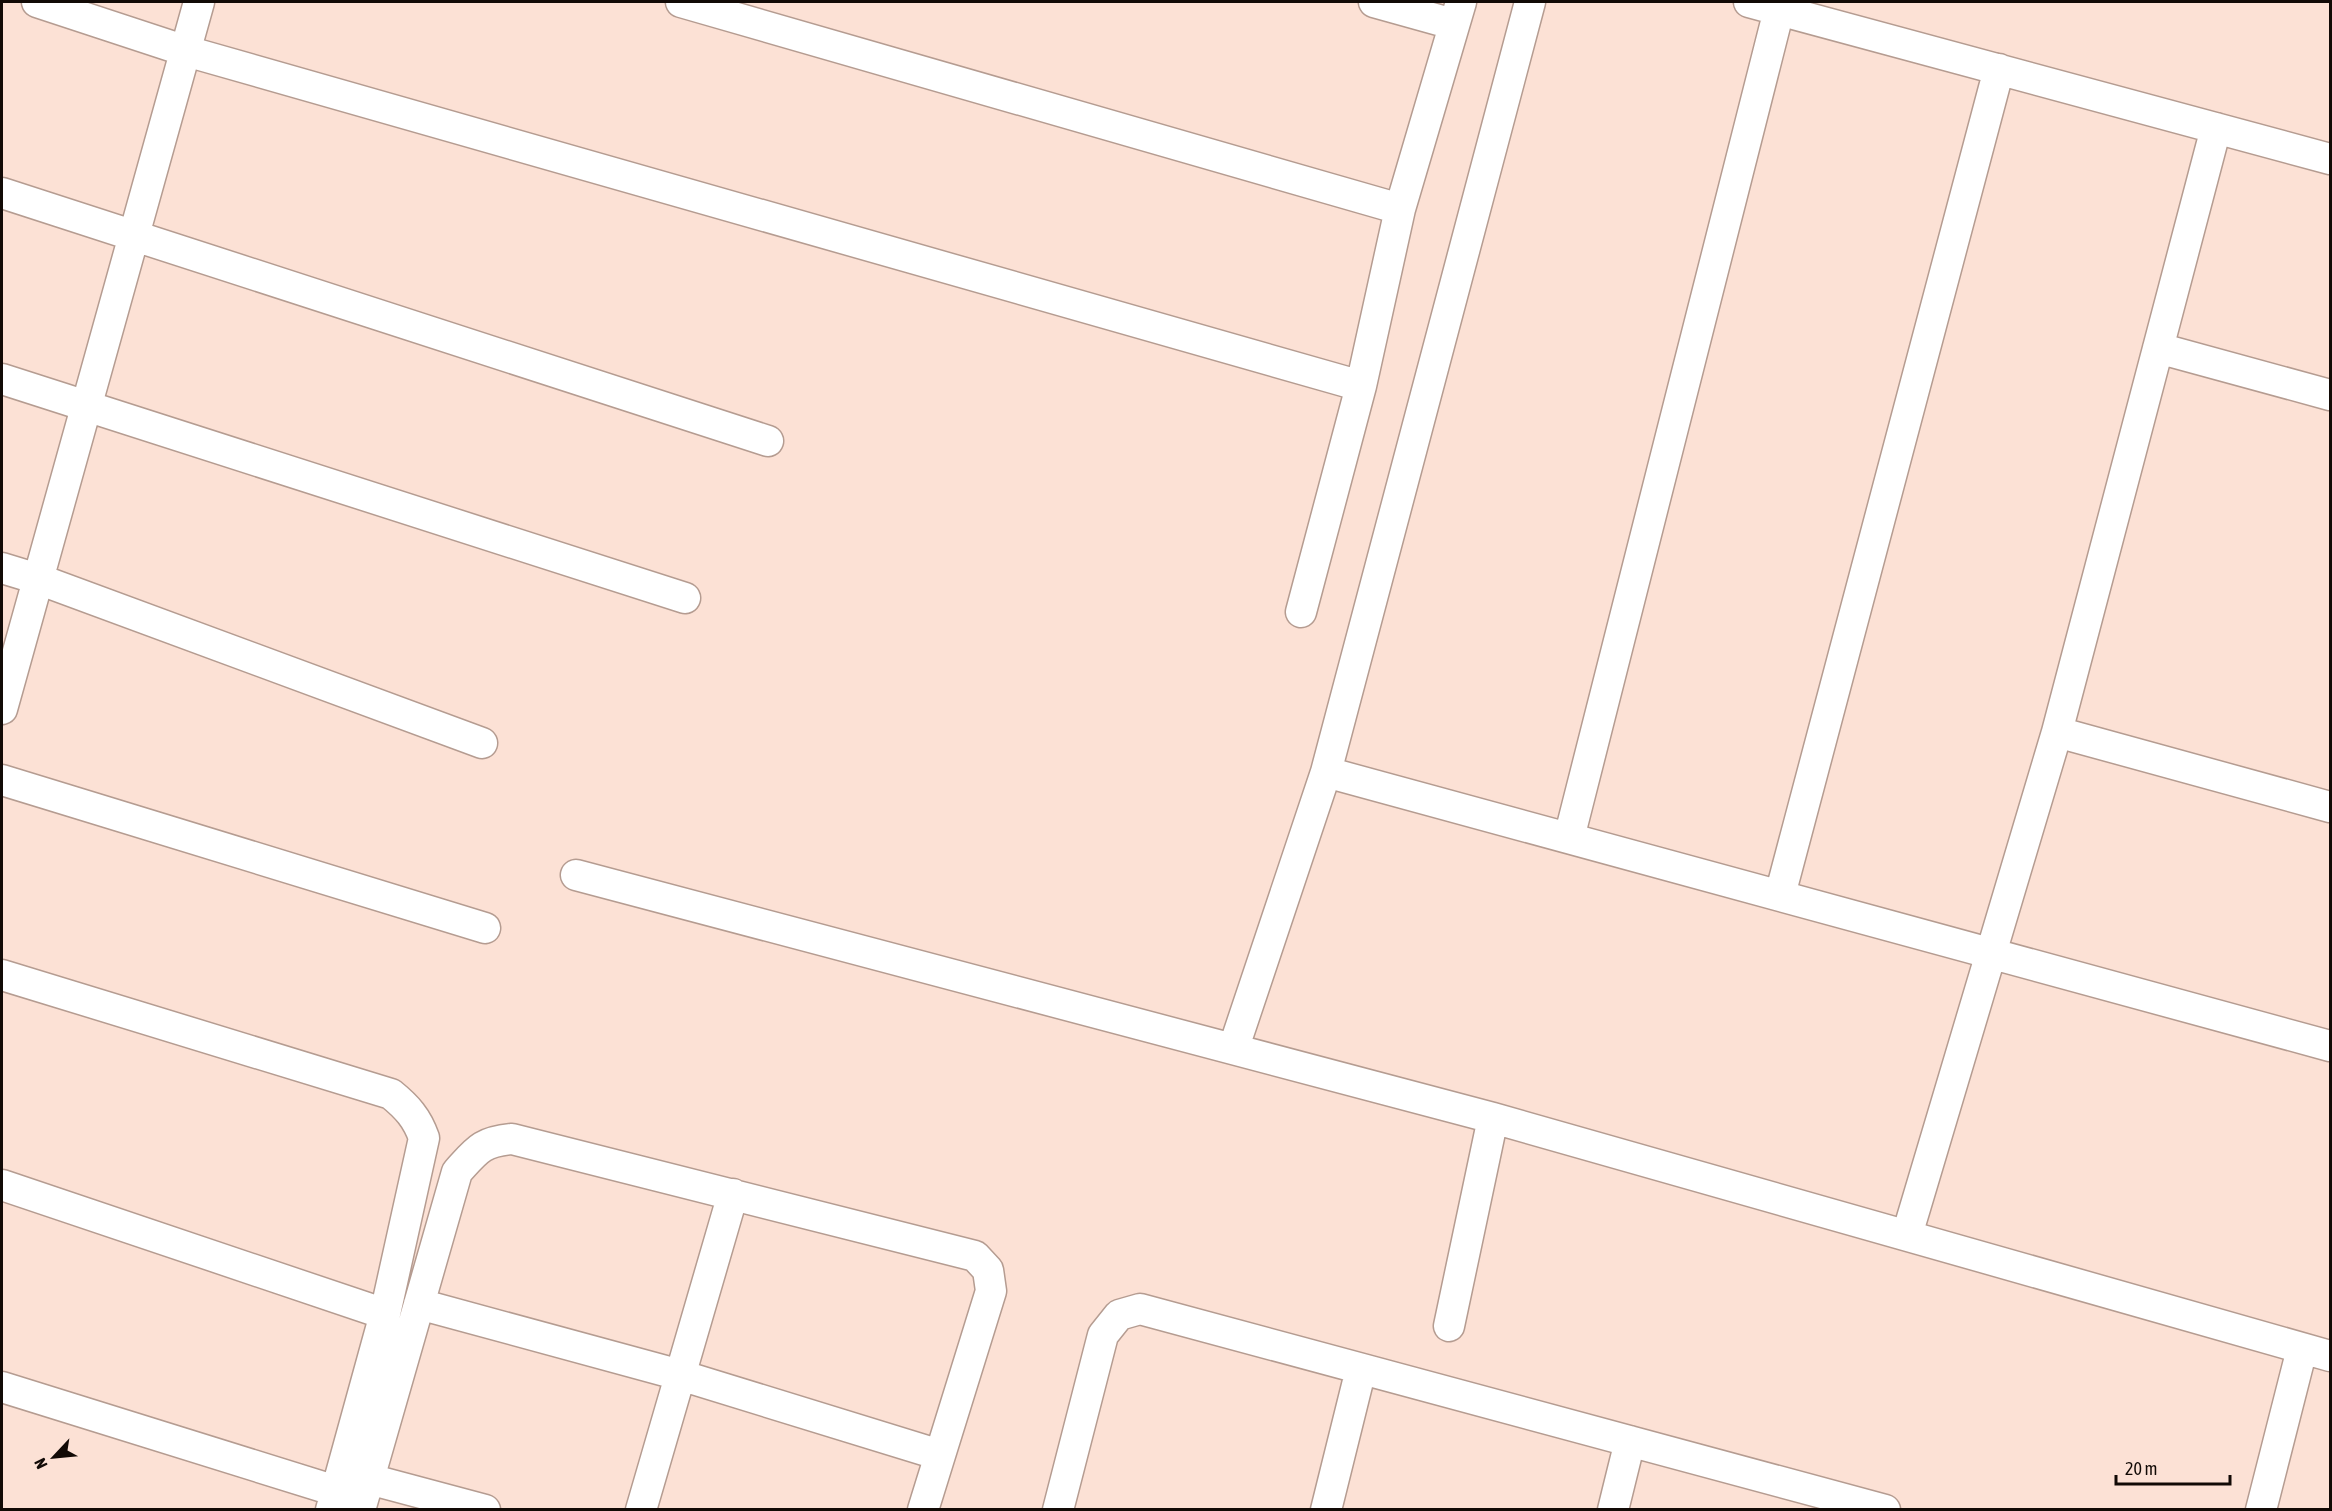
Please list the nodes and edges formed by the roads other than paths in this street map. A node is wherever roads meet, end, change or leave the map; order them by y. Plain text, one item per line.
1 (37, 2) edge
2 (199, 2) edge
3 (681, 2) edge
4 (1374, 2) edge
5 (1530, 2) edge
6 (1749, 2) edge
7 (1779, 10) junction
8 (1457, 13) edge
9 (186, 51) junction
10 (1999, 69) junction
11 (2216, 128) junction
12 (2331, 159) edge
13 (2, 193) edge
14 (1400, 209) junction
15 (134, 236) junction
16 (2158, 348) junction
17 (2, 379) edge
18 (1361, 386) junction
19 (2331, 394) edge
20 (86, 406) junction
21 (768, 441) dead end
22 (2, 568) edge
23 (38, 579) junction
24 (685, 598) dead end
25 (1301, 612) dead end
26 (2, 709) edge
27 (2057, 732) junction
28 (482, 743) dead end
29 (1326, 772) junction
30 (2, 780) edge
31 (2331, 807) edge
32 (1569, 838) junction
33 (576, 875) dead end
34 (1780, 896) junction
35 (485, 928) dead end
36 (1991, 953) junction
37 (2, 975) edge
38 (2331, 1046) edge
39 (1234, 1047) junction
40 (1493, 1118) junction
41 (2, 1185) edge
42 (733, 1194) junction
43 (1907, 1235) junction
44 (419, 1304) junction
45 (385, 1314) junction
46 (1449, 1326) dead end
47 (2302, 1349) junction
48 (2331, 1356) edge
49 (1361, 1369) junction
50 (680, 1375) junction
51 (2, 1387) edge
52 (1630, 1441) junction
53 (940, 1455) junction
54 (369, 1479) junction
55 (334, 1500) edge
56 (1830, 1502) edge
57 (360, 1509) edge
58 (485, 1509) edge
59 (641, 1509) edge
60 (923, 1509) edge
61 (1058, 1509) edge
62 (1326, 1509) edge
63 (1613, 1509) edge
64 (1885, 1509) edge
65 (2261, 1509) edge

1 - 9 street
2 - 9 street
3 - 14 street
4 - 8 street
5 - 29 street
6 - 7 street
7 - 10 street
7 - 32 street
8 - 14 street
9 - 15 street
9 - 18 street
10 - 11 street
10 - 34 street
11 - 12 street
11 - 16 street
13 - 15 street
14 - 18 street
15 - 20 street
15 - 21 street
16 - 19 street
16 - 27 street
17 - 20 street
18 - 25 street
20 - 23 street
20 - 24 street
22 - 23 street
23 - 26 street
23 - 28 street
27 - 31 street
27 - 36 street
29 - 32 street
29 - 39 street
30 - 35 street
32 - 34 street
33 - 39 street
34 - 36 street
36 - 38 street
36 - 43 street
37 - 45 street
39 - 40 street
40 - 43 street
40 - 46 street
41 - 45 street
42 - 44 street
42 - 50 street
42 - 53 street
43 - 47 street
44 - 50 street
44 - 54 street
45 - 55 street
47 - 48 street
47 - 65 street
49 - 52 street
49 - 61 street
49 - 62 street
50 - 53 street
50 - 59 street
51 - 55 street
52 - 56 street
52 - 63 street
53 - 60 street
54 - 57 street
54 - 58 street
56 - 64 street

